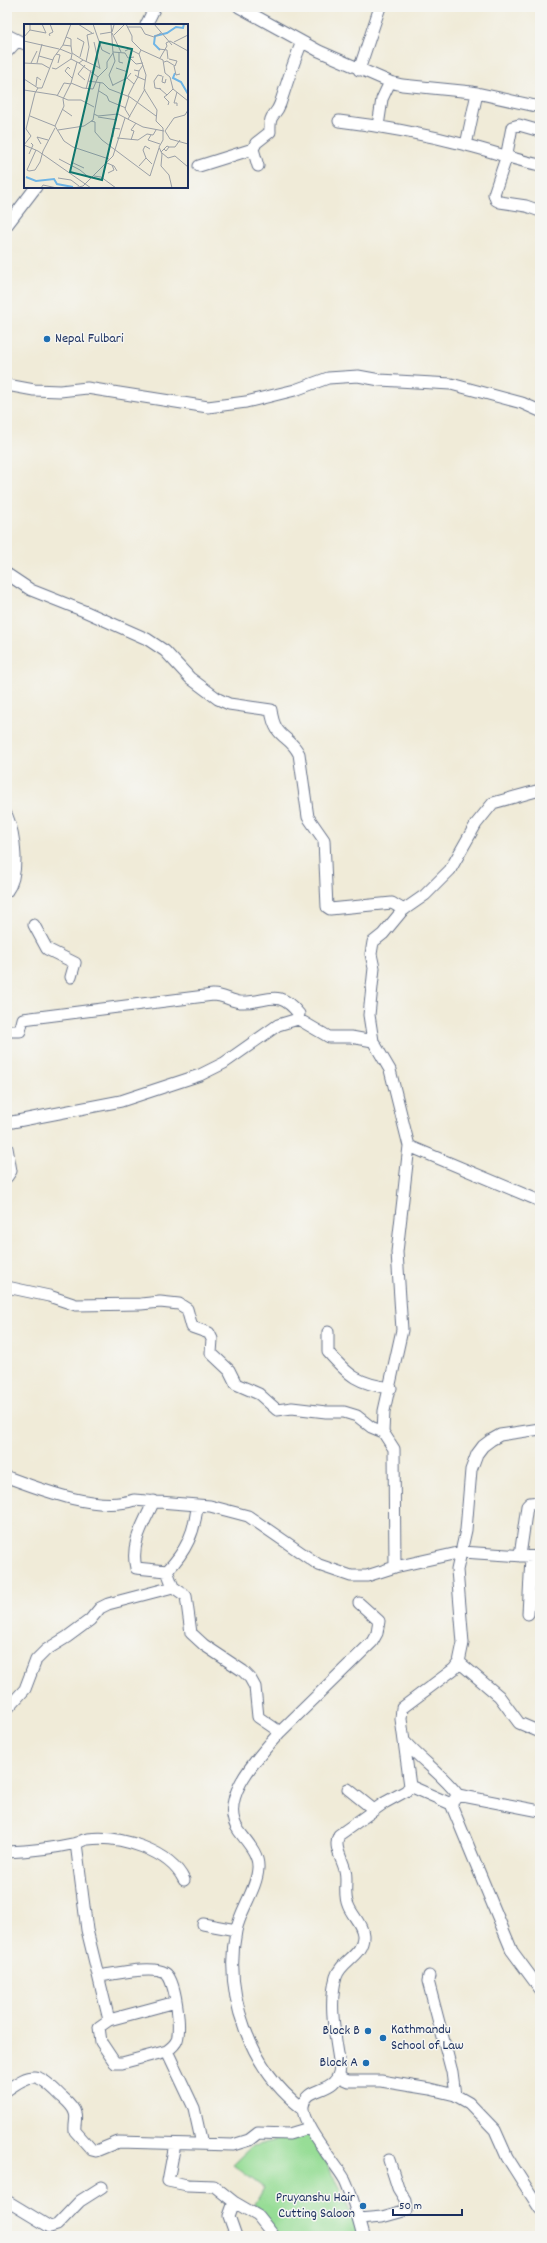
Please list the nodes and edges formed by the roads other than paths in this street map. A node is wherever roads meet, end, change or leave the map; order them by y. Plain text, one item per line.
1 (156, 7) edge
2 (240, 7) edge
3 (380, 7) edge
4 (147, 24) edge
5 (7, 35) edge
6 (302, 42) junction
7 (21, 43) edge
8 (7, 52) edge
9 (359, 70) junction
10 (390, 82) junction
11 (477, 93) junction
12 (540, 106) edge
13 (339, 120) dead end
14 (378, 126) junction
15 (540, 131) edge
16 (466, 145) junction
17 (253, 149) junction
18 (506, 158) junction
19 (540, 165) edge
20 (199, 166) dead end
21 (258, 166) dead end
22 (35, 188) edge
23 (540, 211) edge
24 (7, 225) edge
25 (7, 385) edge
26 (540, 411) edge
27 (7, 574) edge
28 (540, 790) edge
29 (7, 816) edge
30 (7, 891) edge
31 (404, 910) junction
32 (34, 925) dead end
33 (71, 977) dead end
34 (299, 1014) dead end
35 (7, 1031) edge
36 (373, 1041) junction
37 (7, 1123) edge
38 (409, 1146) junction
39 (7, 1148) edge
40 (7, 1177) edge
41 (540, 1201) edge
42 (7, 1287) edge
43 (328, 1332) dead end
44 (391, 1388) junction
45 (540, 1429) edge
46 (383, 1432) junction
47 (7, 1477) edge
48 (154, 1502) junction
49 (540, 1502) edge
50 (197, 1506) junction
51 (462, 1552) junction
52 (520, 1556) junction
53 (536, 1557) edge
54 (395, 1567) junction
55 (167, 1571) junction
56 (173, 1587) junction
57 (359, 1603) dead end
58 (528, 1614) dead end
59 (459, 1662) junction
60 (7, 1709) edge
61 (280, 1732) junction
62 (540, 1732) edge
63 (405, 1742) junction
64 (410, 1786) junction
65 (348, 1788) dead end
66 (458, 1795) junction
67 (451, 1804) junction
68 (374, 1810) junction
69 (540, 1812) edge
70 (76, 1843) junction
71 (7, 1852) edge
72 (184, 1880) dead end
73 (203, 1924) dead end
74 (236, 1930) junction
75 (98, 1976) junction
76 (429, 1976) dead end
77 (540, 1989) edge
78 (176, 2002) junction
79 (110, 2020) junction
80 (167, 2051) junction
81 (339, 2077) junction
82 (7, 2089) edge
83 (455, 2095) junction
84 (303, 2109) junction
85 (309, 2128) junction
86 (175, 2144) junction
87 (202, 2144) junction
88 (389, 2160) dead end
89 (102, 2187) dead end
90 (7, 2201) edge
91 (234, 2202) junction
92 (540, 2209) edge
93 (359, 2219) junction
94 (236, 2236) edge
95 (274, 2236) edge
96 (363, 2236) edge

1 - 4 street
2 - 6 street
3 - 9 street
5 - 7 street
6 - 9 street
6 - 17 street
7 - 8 street
9 - 10 street
10 - 11 street
10 - 14 street
11 - 12 street
11 - 16 street
13 - 14 street
14 - 16 street
15 - 18 street
16 - 18 street
17 - 20 street
17 - 21 street
18 - 19 street
18 - 23 street
22 - 24 street
25 - 26 street
27 - 31 street
28 - 31 street
29 - 30 street
31 - 36 street
32 - 33 street
34 - 35 street
36 - 37 street
36 - 38 street
38 - 41 street
38 - 44 street
39 - 40 street
42 - 46 street
43 - 44 street
44 - 46 street
45 - 51 street
46 - 54 street
47 - 48 street
48 - 50 street
48 - 55 street
49 - 52 street
50 - 54 street
50 - 55 street
51 - 52 street
51 - 54 street
51 - 59 street
52 - 53 street
53 - 58 street
55 - 56 street
56 - 60 street
56 - 61 street
57 - 61 street
59 - 62 street
59 - 63 street
61 - 74 street
63 - 64 street
63 - 66 street
64 - 67 street
64 - 68 street
65 - 68 street
66 - 67 street
66 - 69 street
67 - 77 street
68 - 81 street
70 - 71 street
70 - 72 street
70 - 75 street
73 - 74 street
74 - 84 street
75 - 78 street
75 - 79 street
76 - 83 street
78 - 79 street
78 - 80 street
79 - 80 street
80 - 87 street
81 - 83 street
81 - 84 street
82 - 86 street
83 - 92 street
84 - 85 street
85 - 87 street
85 - 93 street
86 - 87 street
86 - 91 street
88 - 93 street
89 - 90 street
91 - 94 street
91 - 95 street
93 - 96 street

